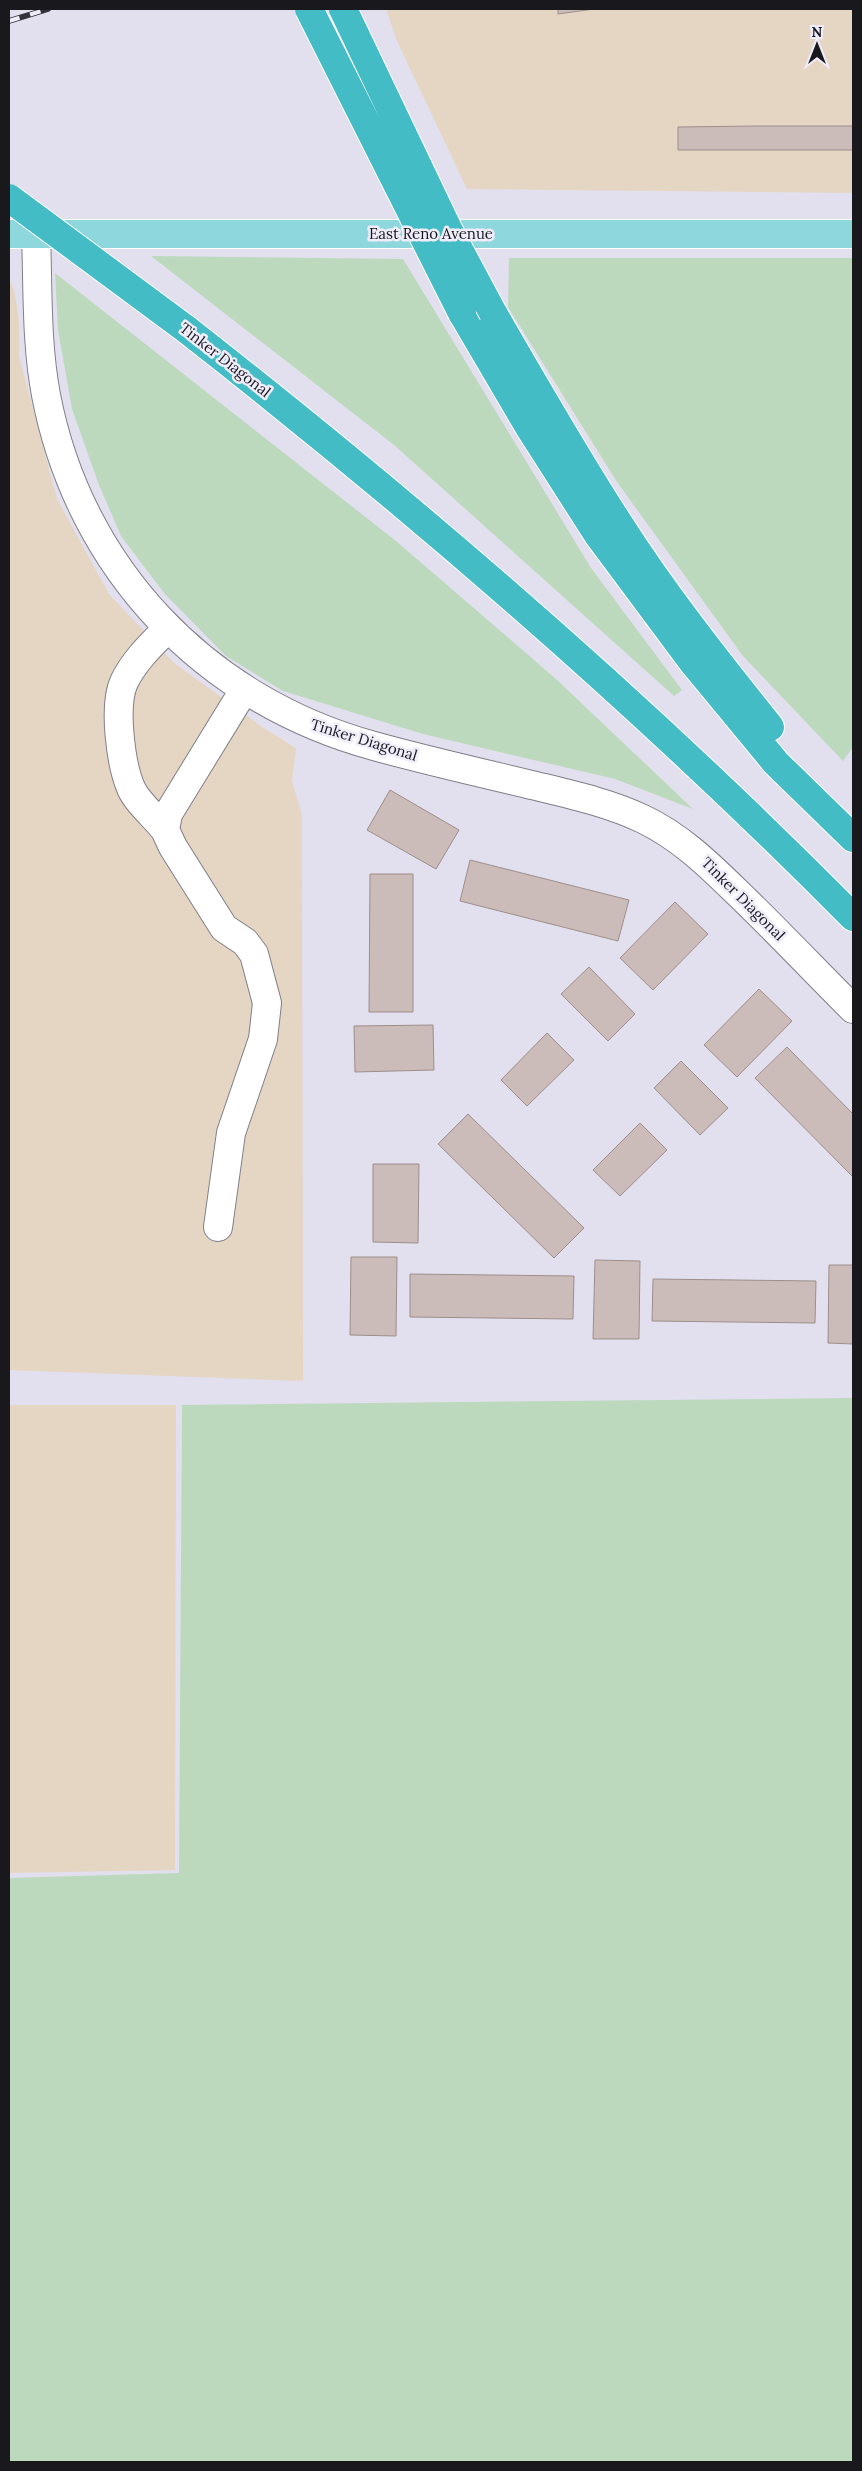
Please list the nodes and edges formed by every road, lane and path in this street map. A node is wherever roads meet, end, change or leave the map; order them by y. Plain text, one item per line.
1 (310, 9) edge
2 (343, 9) edge
3 (9, 198) edge
4 (9, 234) edge
5 (36, 234) junction
6 (853, 234) edge
7 (167, 628) junction
8 (244, 690) junction
9 (165, 830) junction
10 (853, 836) edge
11 (853, 917) edge
12 (853, 1009) edge
13 (218, 1227) dead end

1 - 10 highway, bridge
2 - 10 highway, bridge
3 - 11 highway, Tinker Diagonal, bridge
4 - 5 main road, East Reno Avenue
5 - 6 main road, East Reno Avenue
5 - 7 street, Tinker Diagonal
7 - 8 street, Tinker Diagonal
7 - 9 street
8 - 9 street
8 - 12 street, Tinker Diagonal
9 - 13 street

